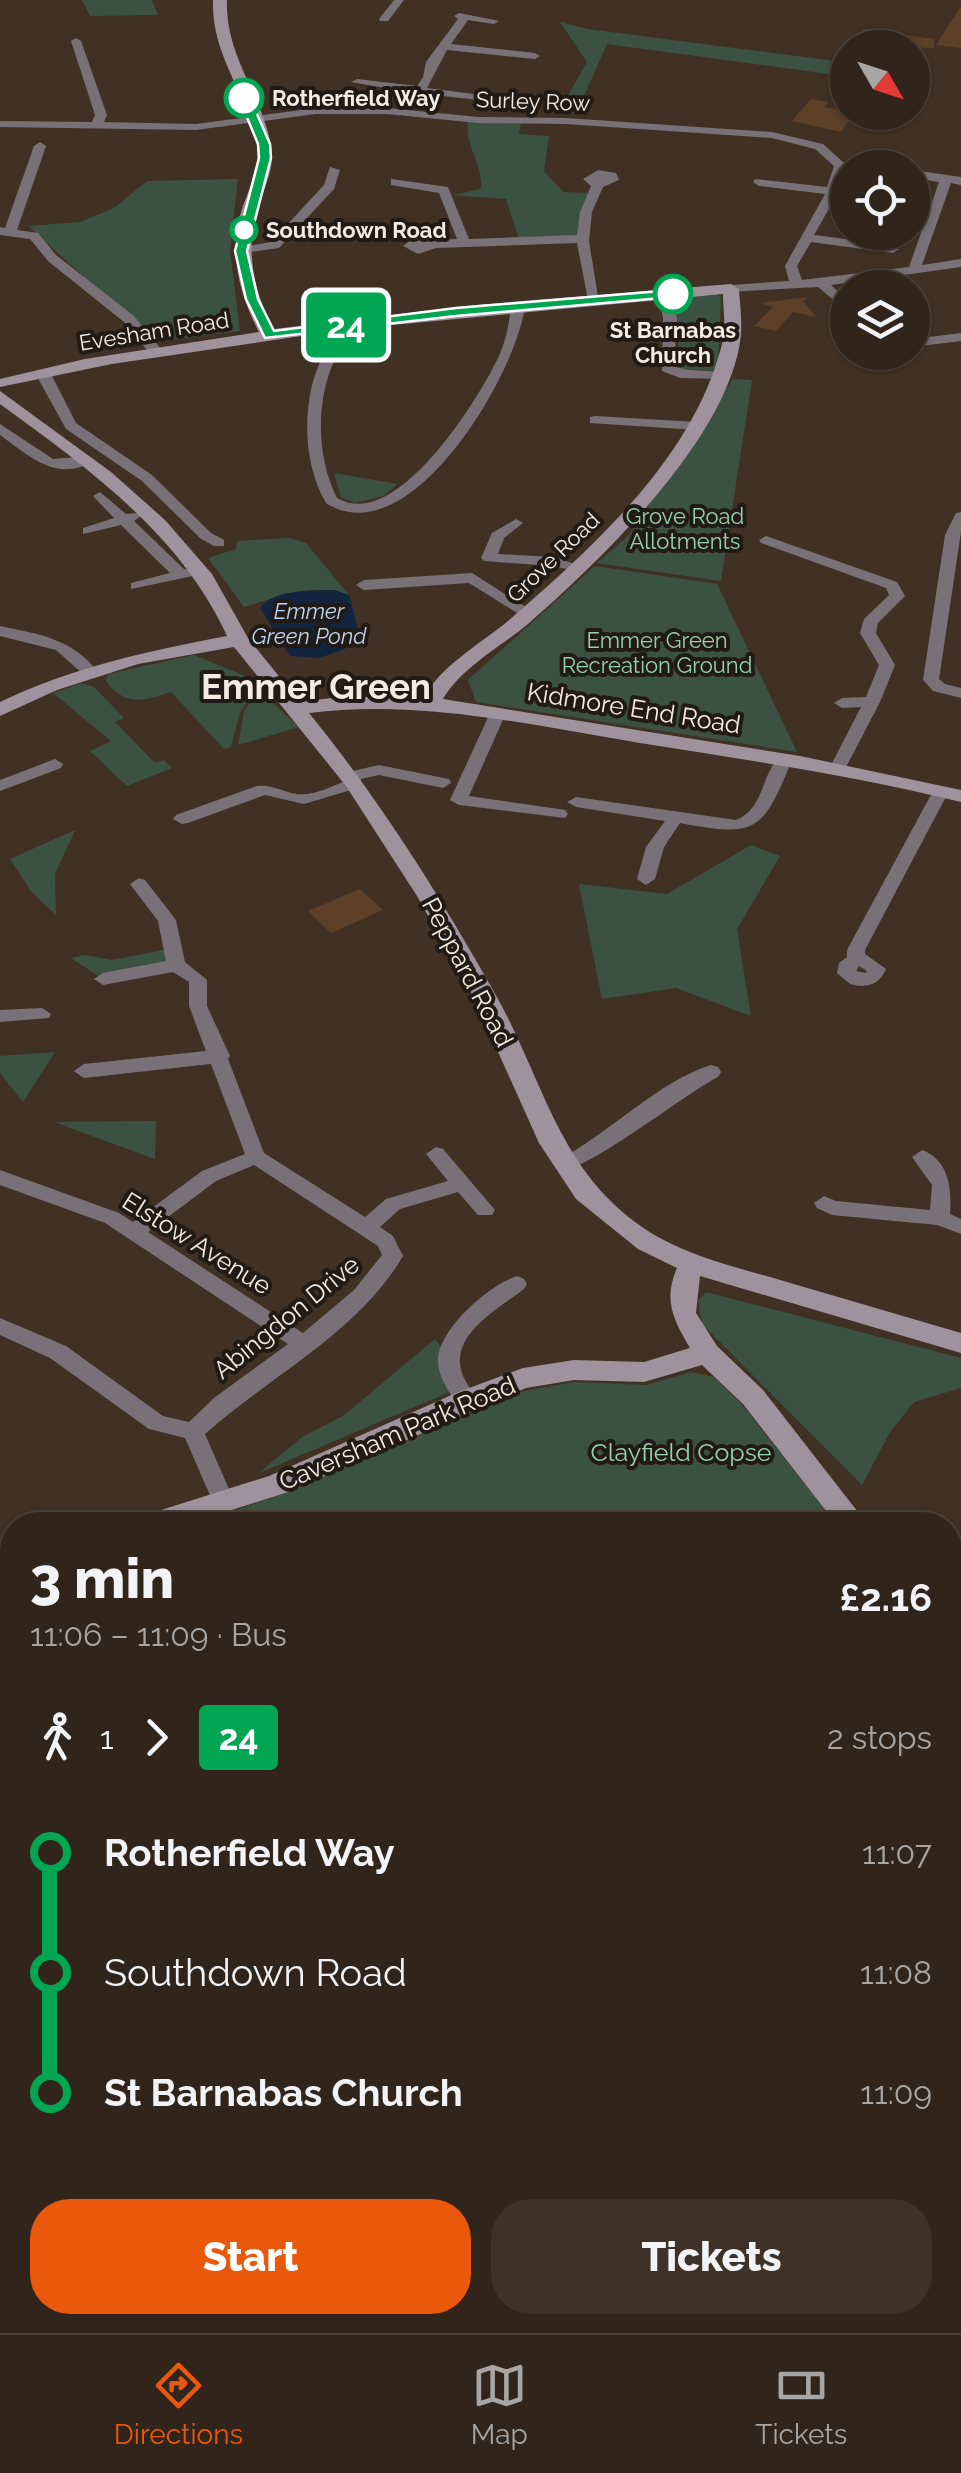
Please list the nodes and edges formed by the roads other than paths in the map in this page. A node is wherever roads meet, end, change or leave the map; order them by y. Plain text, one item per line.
1 (220, 0) edge
2 (399, 0) edge
3 (384, 20) dead end
4 (494, 21) dead end
5 (76, 40) dead end
6 (444, 46) junction
7 (535, 56) dead end
8 (357, 82) dead end
9 (417, 94) junction
10 (399, 96) dead end
11 (505, 101) dead end
12 (404, 113) junction
13 (255, 119) junction
14 (0, 127) edge
15 (92, 128) junction
16 (123, 134) dead end
17 (40, 146) dead end
18 (830, 156) edge
19 (15, 162) dead end
20 (32, 166) junction
21 (334, 170) dead end
22 (930, 177) edge
23 (946, 180) junction
24 (961, 181) edge
25 (395, 182) dead end
26 (760, 182) dead end
27 (598, 185) dead end
28 (830, 194) edge
29 (830, 197) edge
30 (5, 231) edge
31 (805, 238) junction
32 (582, 239) junction
33 (464, 240) junction
34 (830, 241) edge
35 (434, 244) dead end
36 (241, 251) junction
37 (961, 263) edge
38 (914, 270) joint
39 (830, 283) edge
40 (821, 284) junction
41 (797, 286) junction
42 (731, 290) junction
43 (830, 292) edge
44 (663, 294) junction
45 (594, 300) junction
46 (518, 306) junction
47 (336, 327) junction
48 (269, 335) junction
49 (961, 337) edge
50 (930, 340) edge
51 (156, 352) junction
52 (42, 373) junction
53 (721, 376) junction
54 (1, 389) edge
55 (595, 420) dead end
56 (697, 426) junction
57 (0, 428) edge
58 (88, 460) junction
59 (100, 496) dead end
60 (146, 511) junction
61 (961, 516) edge
62 (125, 518) junction
63 (516, 523) dead end
64 (88, 531) dead end
65 (766, 540) dead end
66 (219, 543) dead end
67 (576, 569) junction
68 (188, 572) junction
69 (364, 585) dead end
70 (136, 586) dead end
71 (527, 612) junction
72 (0, 631) edge
73 (239, 640) junction
74 (90, 672) junction
75 (961, 694) edge
76 (432, 702) junction
77 (842, 702) dead end
78 (872, 702) junction
79 (296, 709) junction
80 (0, 710) edge
81 (498, 714) junction
82 (784, 760) junction
83 (54, 764) dead end
84 (836, 769) junction
85 (353, 780) junction
86 (443, 783) dead end
87 (0, 786) edge
88 (951, 793) edge
89 (576, 802) dead end
90 (559, 814) dead end
91 (676, 817) junction
92 (182, 819) dead end
93 (646, 880) dead end
94 (144, 889) dead end
95 (856, 959) dead end
96 (176, 966) junction
97 (103, 980) dead end
98 (42, 1014) dead end
99 (0, 1016) edge
100 (220, 1056) junction
101 (84, 1070) dead end
102 (711, 1072) dead end
103 (436, 1154) dead end
104 (256, 1156) junction
105 (922, 1156) dead end
106 (565, 1165) junction
107 (0, 1177) edge
108 (462, 1184) junction
109 (824, 1203) dead end
110 (484, 1210) dead end
111 (940, 1218) junction
112 (961, 1227) edge
113 (366, 1228) junction
114 (133, 1232) junction
115 (692, 1264) junction
116 (516, 1284) dead end
117 (0, 1326) edge
118 (961, 1343) edge
119 (304, 1344) junction
120 (707, 1353) junction
121 (466, 1400) junction
122 (194, 1431) junction
123 (224, 1503) junction
124 (193, 1512) edge
125 (844, 1512) edge

1 - 13 street
2 - 3 street
4 - 6 street
5 - 15 street
6 - 7 street
6 - 9 street
8 - 9 street
9 - 10 street
9 - 11 street
9 - 12 street
12 - 13 street, Surley Row
12 - 18 street, Surley Row
13 - 15 street, Surley Row
13 - 36 street
14 - 15 street
15 - 16 street
17 - 20 street
19 - 20 street
20 - 30 street
21 - 36 street
22 - 23 street
23 - 24 street
23 - 38 street
25 - 33 street
26 - 28 street
27 - 32 street
29 - 31 street
30 - 51 street
31 - 34 street
31 - 41 street
32 - 33 street
32 - 45 street
33 - 35 street
36 - 48 street
37 - 38 street
39 - 40 street
40 - 41 street
40 - 43 street
41 - 42 street
42 - 44 street, Evesham Road
42 - 53 street, Grove Road
44 - 45 street, Evesham Road
44 - 53 street
45 - 46 street, Evesham Road
46 - 47 street, Evesham Road
46 - 47 street
47 - 48 street, Evesham Road
48 - 51 street, Evesham Road
49 - 50 street
51 - 52 street, Evesham Road
52 - 54 street, Evesham Road
52 - 66 street
53 - 56 street, Grove Road
54 - 58 street, Peppard Road
55 - 56 street
56 - 67 street, Grove Road
57 - 58 street
58 - 60 street, Peppard Road
59 - 62 street
60 - 62 street
60 - 68 street, Peppard Road
61 - 75 street
62 - 64 street
62 - 68 street
63 - 67 street
65 - 78 street
67 - 71 street, Grove Road
68 - 70 street
68 - 73 street, Peppard Road
69 - 71 street
71 - 76 street, Grove Road
72 - 74 street
73 - 74 street
73 - 79 street, Peppard Road
74 - 80 street
76 - 79 street, Kidmore End Road
76 - 81 street, Kidmore End Road
77 - 78 street
78 - 84 street
79 - 85 street, Peppard Road
81 - 82 street, Kidmore End Road
81 - 90 street
82 - 84 street, Kidmore End Road
82 - 91 street
83 - 87 street
84 - 88 street, Kidmore End Road
85 - 86 street
85 - 92 street
85 - 106 street, Peppard Road
88 - 95 street
89 - 91 street
91 - 93 street
94 - 96 street
96 - 97 street
96 - 100 street
98 - 99 street
100 - 101 street
100 - 104 street
102 - 106 street
103 - 108 street
104 - 113 street, Abingdon Drive
104 - 114 street
105 - 111 street
106 - 115 street, Peppard Road
107 - 114 street, Elstow Avenue
108 - 110 street
108 - 113 street
109 - 111 street
111 - 112 street
113 - 119 street, Abingdon Drive
114 - 119 street, Elstow Avenue
115 - 118 street, Peppard Road
115 - 120 street
116 - 121 street
117 - 122 street
119 - 122 street, Abingdon Drive
120 - 121 street, Caversham Park Road
120 - 125 street
121 - 123 street, Caversham Park Road
122 - 123 street
123 - 124 street, Caversham Park Road

